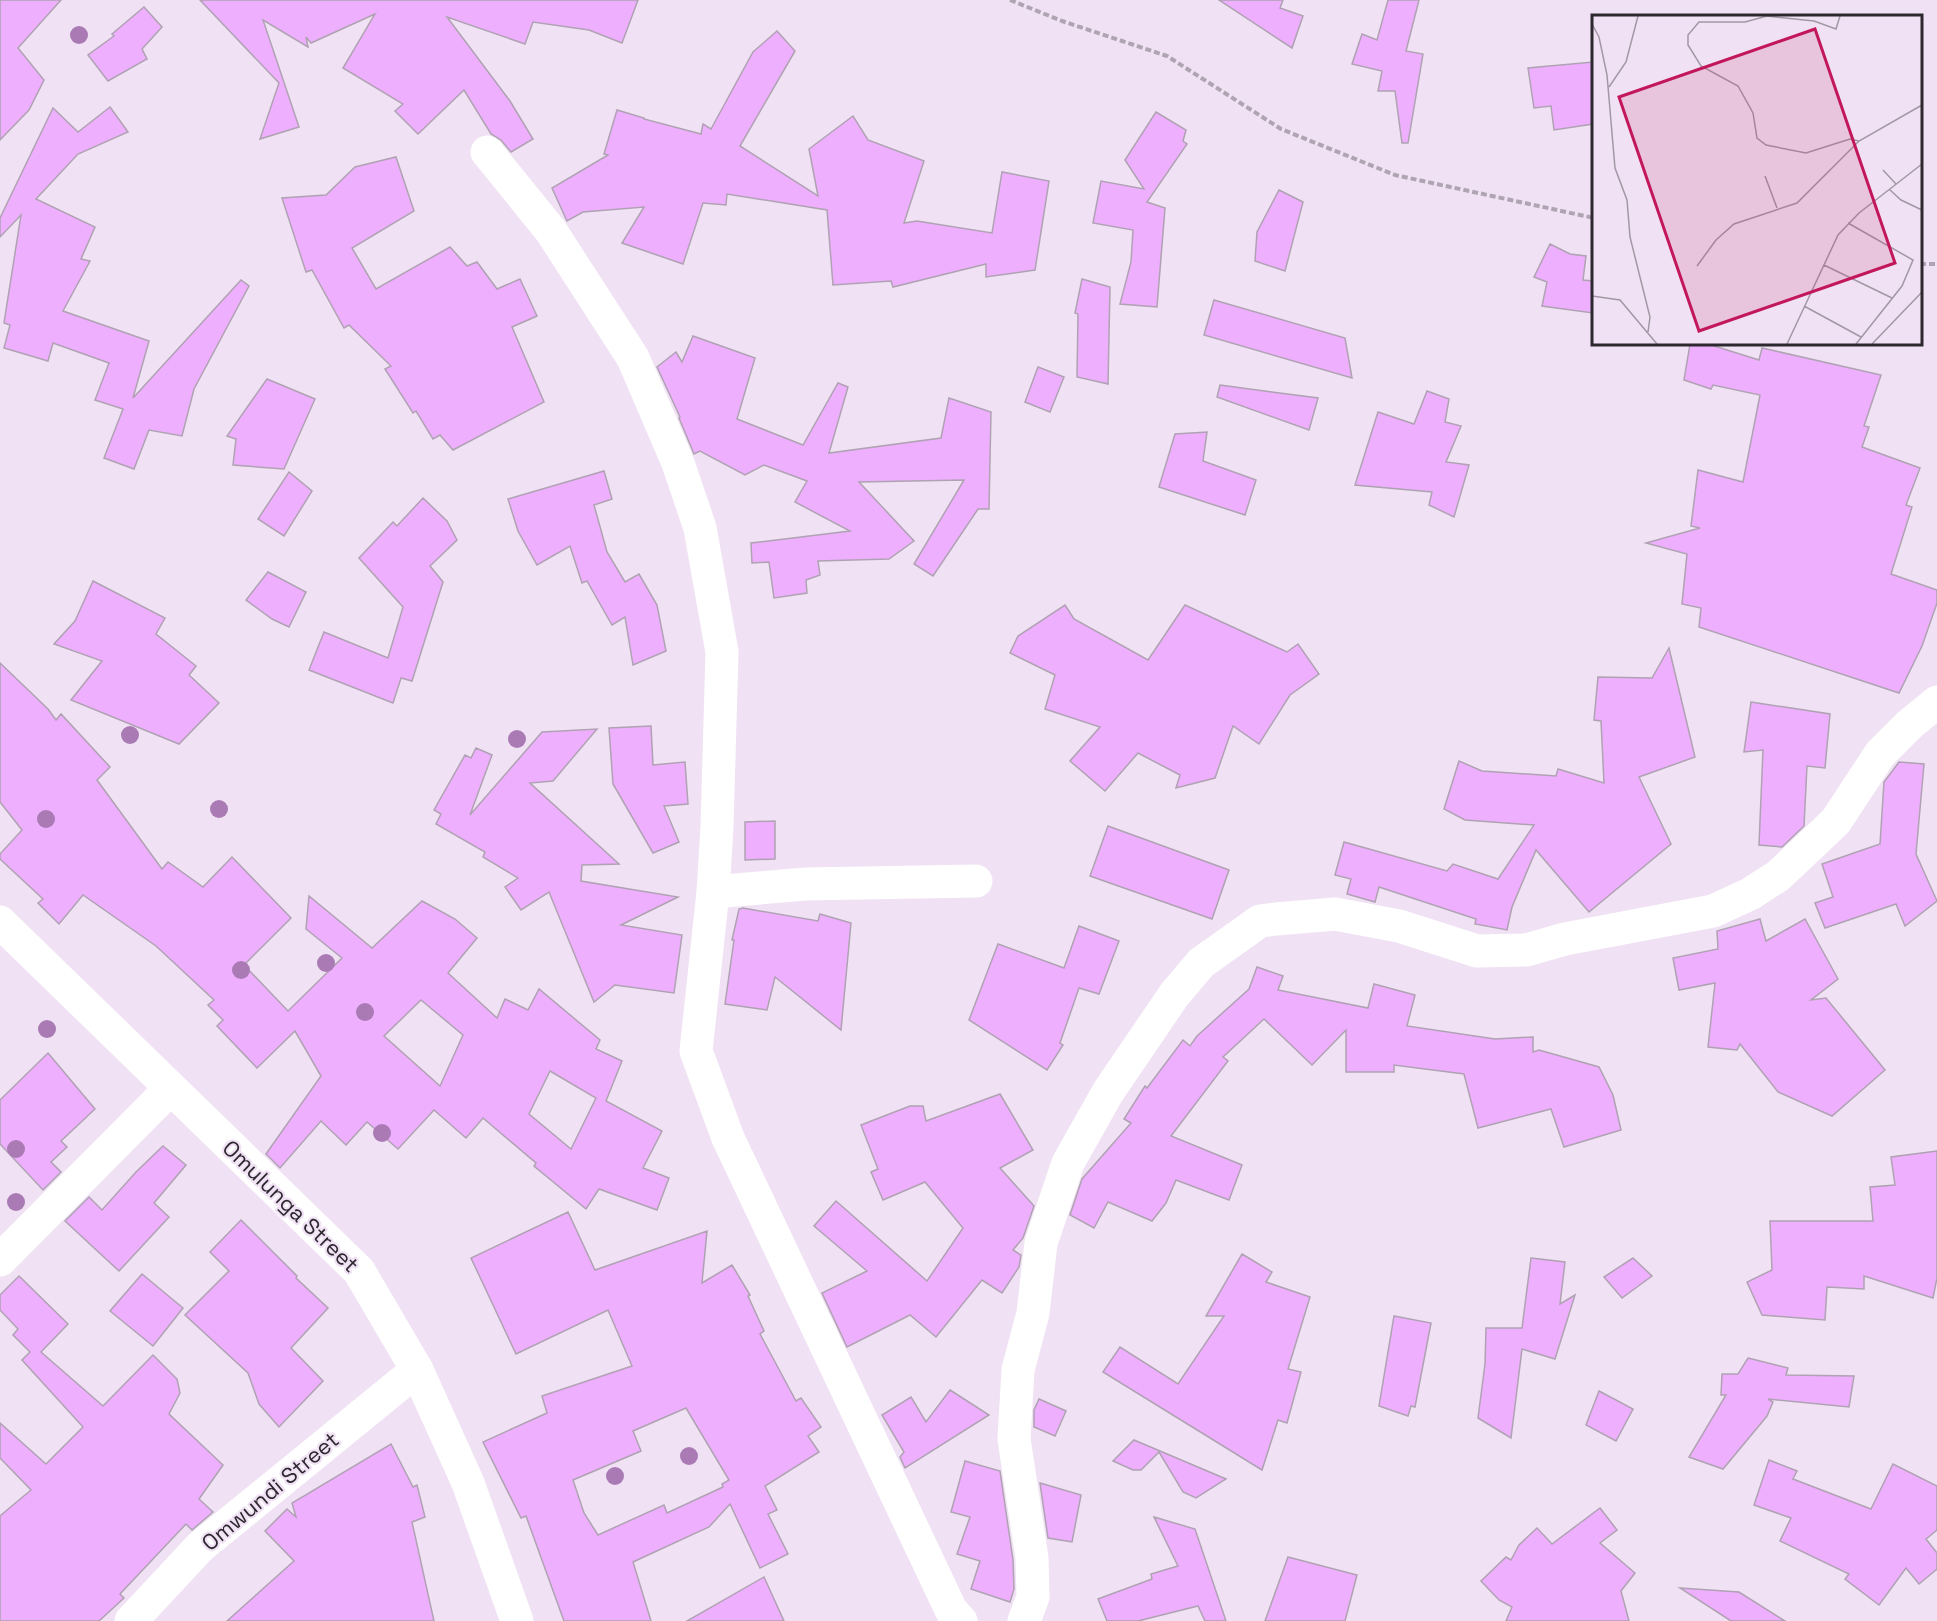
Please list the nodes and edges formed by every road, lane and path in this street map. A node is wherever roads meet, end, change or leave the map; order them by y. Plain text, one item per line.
1 (1011, 0) edge
2 (487, 152) dead end
3 (1592, 218) edge
4 (1937, 702) edge
5 (975, 881) dead end
6 (713, 891) junction
7 (0, 922) edge
8 (170, 1089) junction
9 (0, 1260) edge
10 (417, 1370) junction
11 (131, 1621) edge
12 (517, 1621) edge
13 (961, 1621) edge
14 (1024, 1621) edge

1 - 3 path
2 - 6 street
4 - 14 street
5 - 6 street
6 - 13 street
7 - 8 street, Omulunga Street
8 - 9 street
8 - 10 street, Omulunga Street
10 - 11 street, Omwundi Street
10 - 12 street, Omulunga Street

